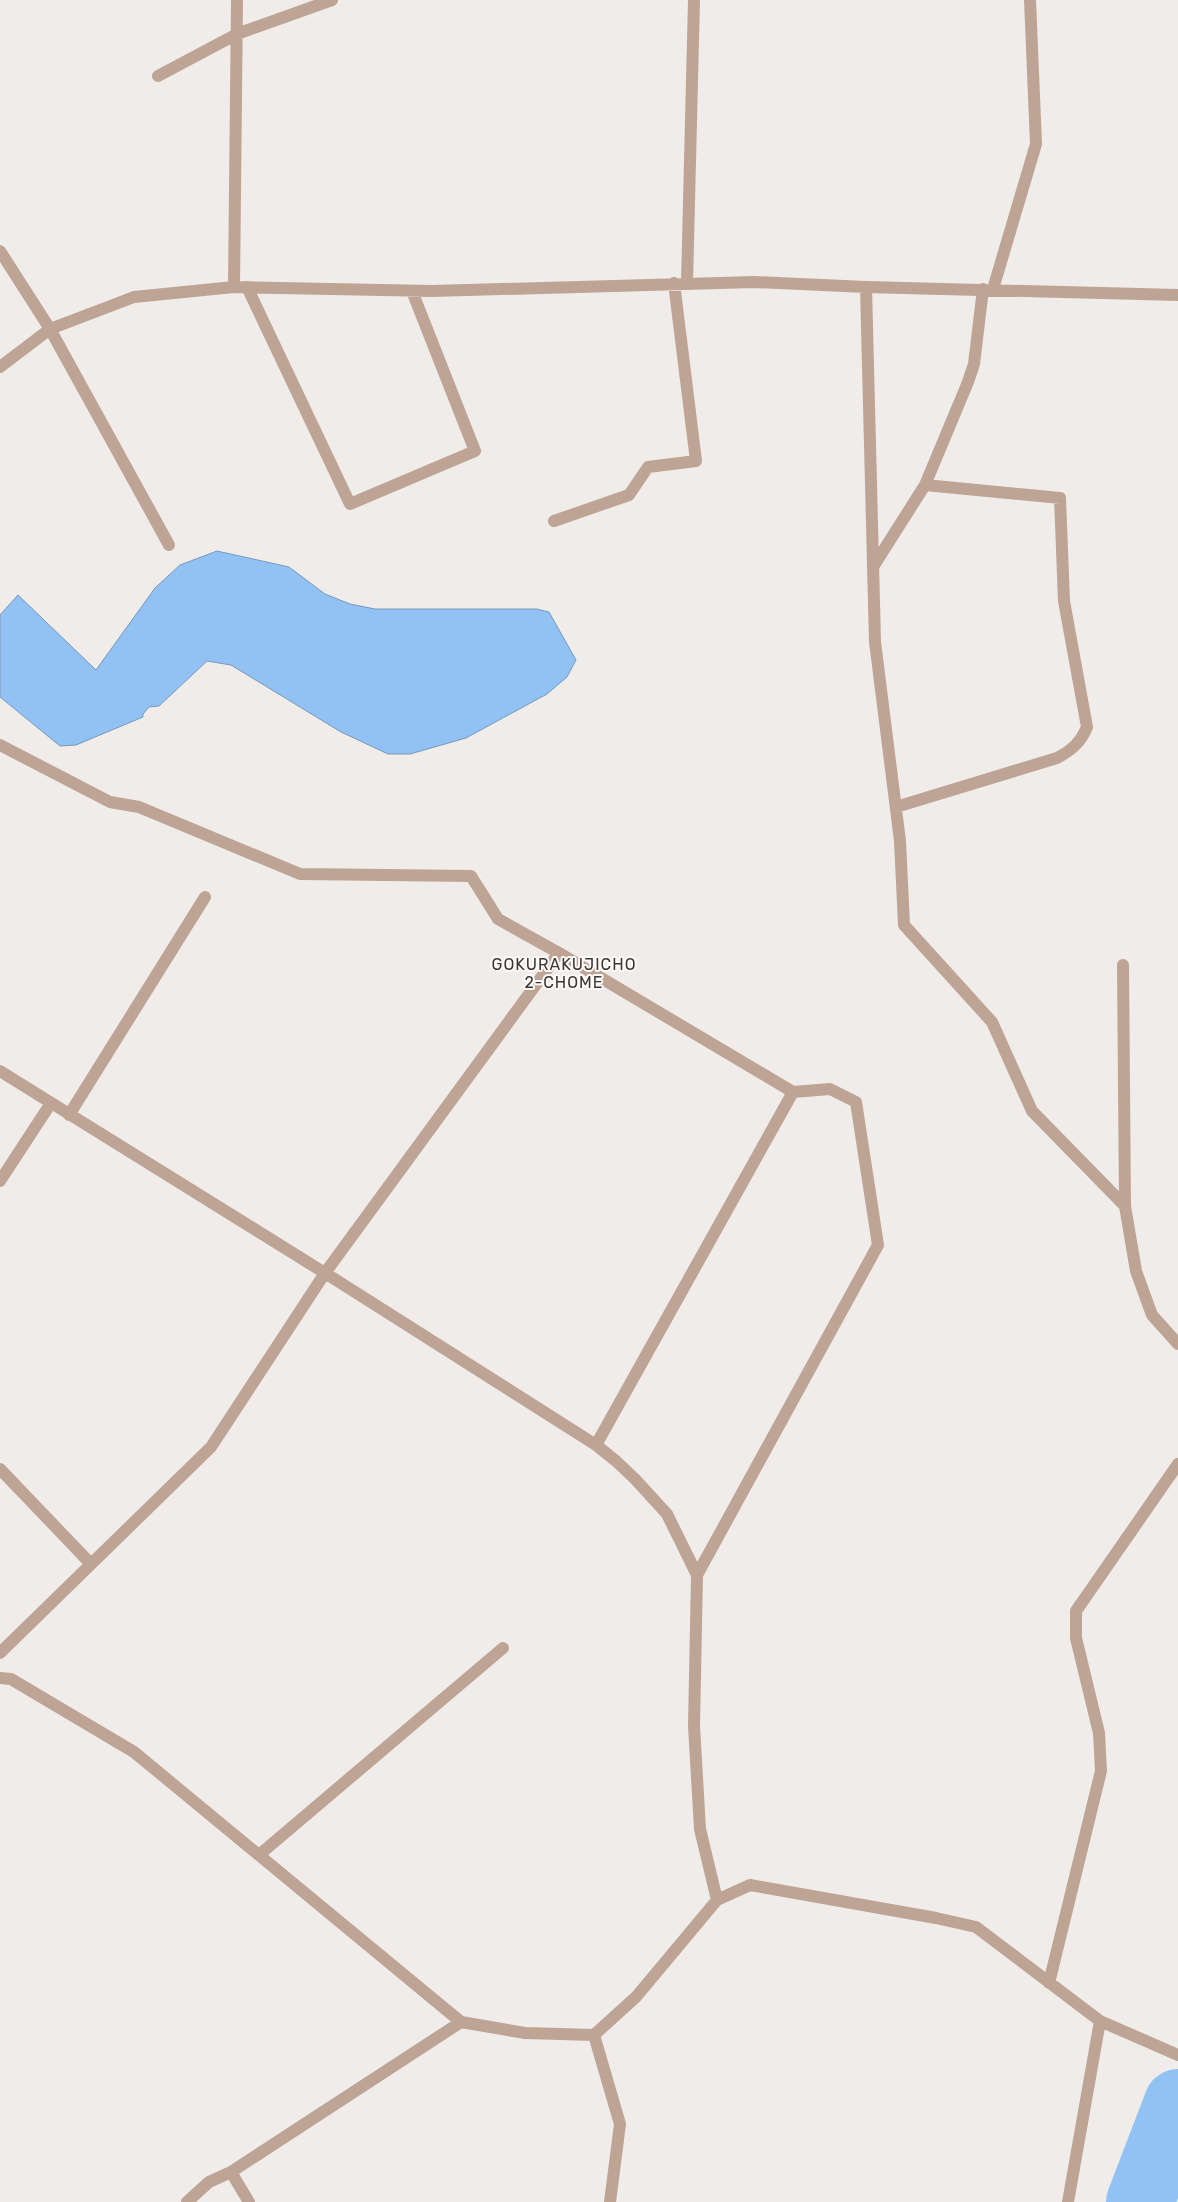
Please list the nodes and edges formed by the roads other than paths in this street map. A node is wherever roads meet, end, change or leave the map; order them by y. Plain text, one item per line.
1 (236, 0) edge
2 (332, 0) edge
3 (694, 0) edge
4 (1030, 0) edge
5 (237, 34) junction
6 (158, 76) dead end
7 (0, 251) edge
8 (674, 283) junction
9 (687, 283) junction
10 (234, 287) junction
11 (247, 287) junction
12 (866, 287) junction
13 (988, 289) junction
14 (412, 291) junction
15 (1178, 295) edge
16 (50, 329) junction
17 (0, 367) edge
18 (926, 485) junction
19 (554, 521) dead end
20 (169, 545) dead end
21 (873, 567) junction
22 (0, 744) edge
23 (896, 808) junction
24 (205, 897) dead end
25 (560, 953) junction
26 (1123, 965) dead end
27 (0, 1071) edge
28 (793, 1092) junction
29 (51, 1103) junction
30 (69, 1115) junction
31 (0, 1180) edge
32 (1125, 1206) junction
33 (324, 1273) junction
34 (1178, 1344) edge
35 (596, 1446) junction
36 (1178, 1464) edge
37 (0, 1469) edge
38 (91, 1564) junction
39 (696, 1575) junction
40 (503, 1648) dead end
41 (0, 1653) edge
42 (0, 1678) edge
43 (259, 1855) junction
44 (717, 1900) junction
45 (1049, 1983) junction
46 (1100, 2021) junction
47 (461, 2022) junction
48 (594, 2035) junction
49 (1178, 2055) edge
50 (230, 2172) junction
51 (187, 2202) edge
52 (249, 2202) edge
53 (610, 2202) edge
54 (1068, 2202) edge

1 - 5 street
2 - 5 street
3 - 9 street
4 - 13 street
5 - 6 street
5 - 10 street
7 - 16 street
8 - 9 street
8 - 14 street
8 - 19 street
9 - 12 street
10 - 11 street
10 - 16 street
11 - 14 street
11 - 14 street
12 - 13 street
12 - 21 street
13 - 15 street
13 - 18 street
16 - 17 street
16 - 20 street
18 - 21 street
18 - 23 street
21 - 23 street
22 - 25 street
23 - 32 street
24 - 30 street
25 - 28 street
25 - 33 street
26 - 32 street
27 - 29 street
28 - 35 street
28 - 39 street
29 - 30 street
29 - 31 street
30 - 33 street
32 - 34 street
33 - 35 street
33 - 38 street
35 - 39 street
36 - 45 street
37 - 38 street
38 - 41 street
39 - 44 street
40 - 43 street
42 - 43 street
43 - 47 street
44 - 45 street
44 - 48 street
45 - 46 street
46 - 49 street
46 - 54 street
47 - 48 street
47 - 50 street
48 - 53 street
50 - 51 street
50 - 52 street

